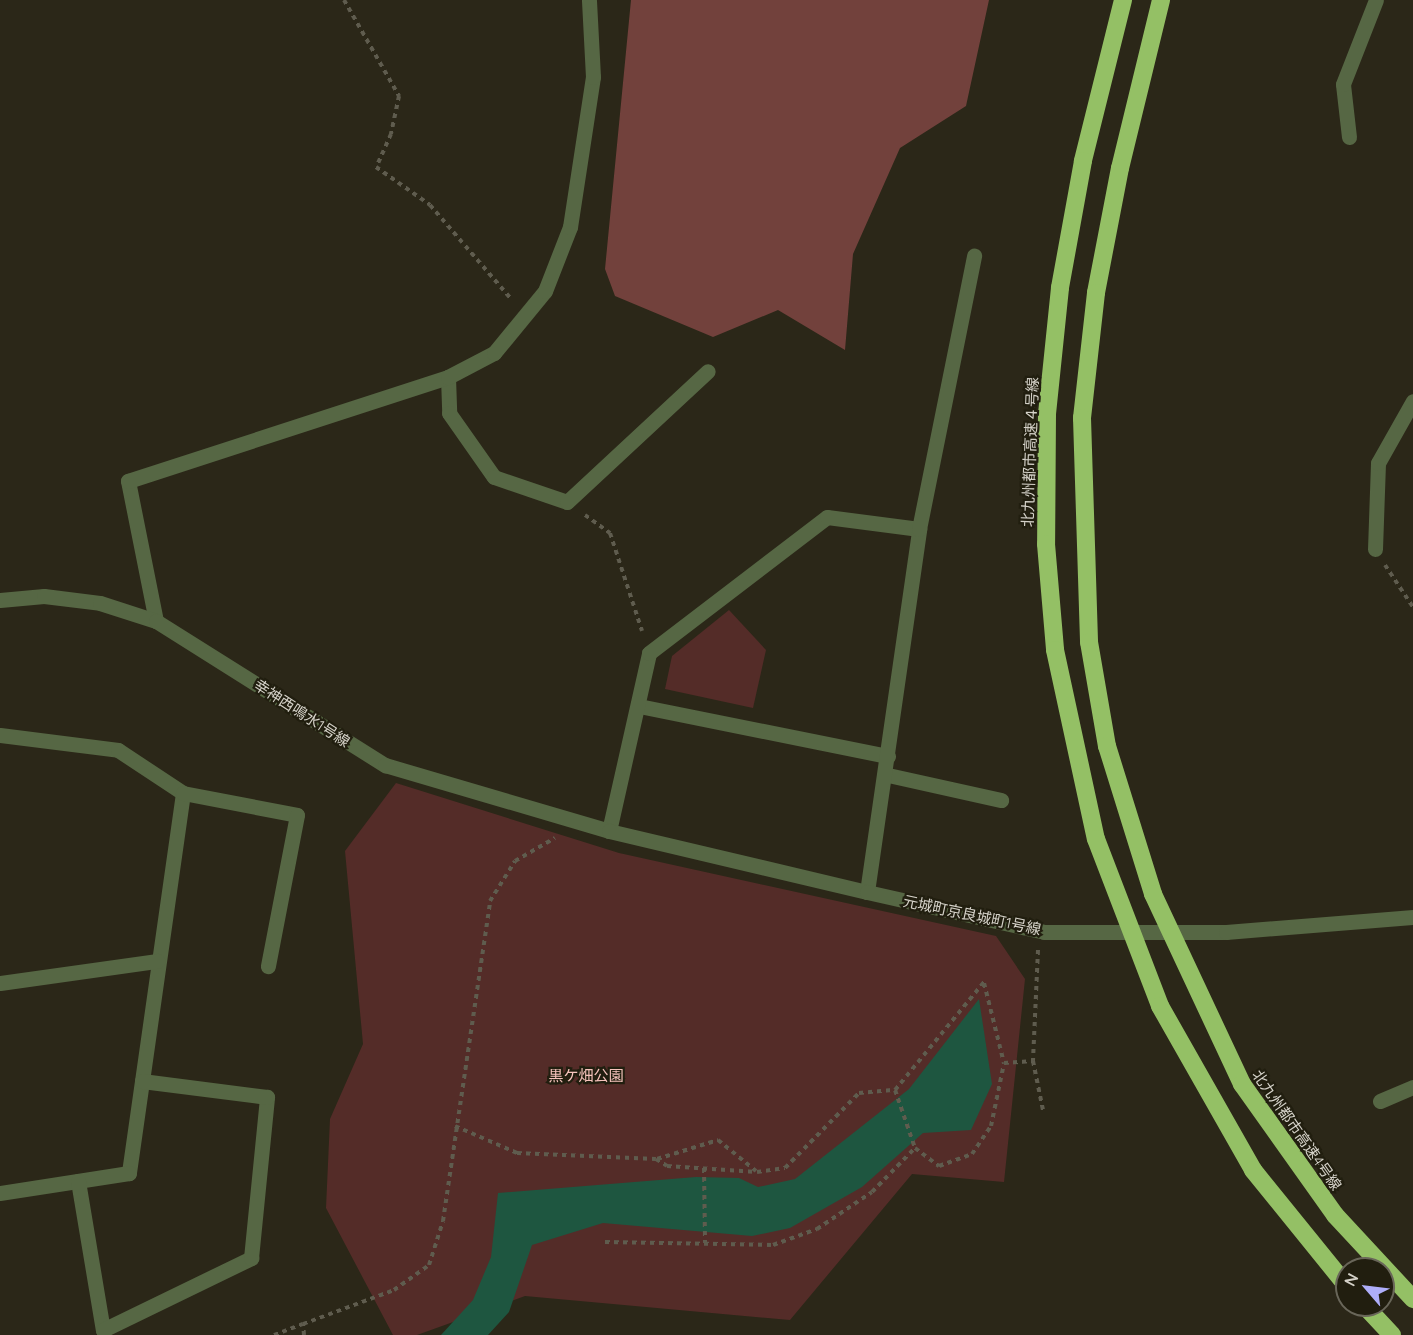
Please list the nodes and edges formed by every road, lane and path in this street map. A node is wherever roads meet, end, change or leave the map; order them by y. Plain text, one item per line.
1 (344, 0) edge
2 (589, 0) edge
3 (1123, 0) edge
4 (1161, 0) edge
5 (1376, 0) edge
6 (1349, 137) dead end
7 (974, 255) dead end
8 (526, 317) junction
9 (708, 371) dead end
10 (448, 377) junction
11 (1413, 401) edge
12 (567, 502) junction
13 (919, 529) junction
14 (1375, 549) joint
15 (0, 600) edge
16 (1413, 607) edge
17 (156, 621) junction
18 (649, 653) junction
19 (639, 706) junction
20 (0, 735) edge
21 (888, 756) junction
22 (888, 775) junction
23 (183, 793) junction
24 (1001, 800) dead end
25 (609, 831) junction
26 (563, 837) dead end
27 (867, 892) junction
28 (1413, 917) edge
29 (157, 961) junction
30 (1033, 963) dead end
31 (268, 966) dead end
32 (0, 984) edge
33 (1033, 1061) junction
34 (1004, 1063) junction
35 (142, 1081) junction
36 (1413, 1087) edge
37 (895, 1090) junction
38 (1380, 1101) dead end
39 (1043, 1110) dead end
40 (455, 1126) junction
41 (915, 1148) junction
42 (656, 1159) junction
43 (704, 1168) junction
44 (757, 1172) junction
45 (78, 1180) junction
46 (0, 1193) edge
47 (605, 1242) dead end
48 (705, 1243) junction
49 (1335, 1272) edge
50 (1413, 1299) edge
51 (1376, 1317) edge
52 (303, 1324) junction
53 (274, 1335) edge
54 (304, 1335) edge
55 (1392, 1335) edge

1 - 8 path
2 - 8 street
3 - 49 highway, 北九州都市高速４号線
4 - 50 highway, 北九州都市高速4号線
5 - 6 street
7 - 13 street
8 - 10 street
9 - 12 street
10 - 12 street
10 - 17 street
11 - 14 street
12 - 18 path
13 - 18 street
13 - 21 street
14 - 16 path
15 - 17 street, 幸神西鳴水1号線
17 - 25 street, 幸神西鳴水1号線
18 - 19 street
19 - 21 street
19 - 25 street
20 - 23 street
21 - 22 street
22 - 24 street
22 - 27 street
23 - 29 street
23 - 31 street
25 - 27 street, 元城町京良城町1号線
26 - 40 path
27 - 28 street, 元城町京良城町1号線
29 - 32 street
29 - 35 street
30 - 33 path
33 - 34 path
33 - 39 path
34 - 37 path
34 - 41 path
35 - 45 street
35 - 45 street
36 - 38 street
37 - 41 path
37 - 44 path
40 - 42 path
40 - 52 path
41 - 48 path
42 - 43 path
42 - 44 path
43 - 44 path
43 - 48 path
45 - 46 street
47 - 48 path
51 - 55 highway
52 - 53 path
52 - 54 path

